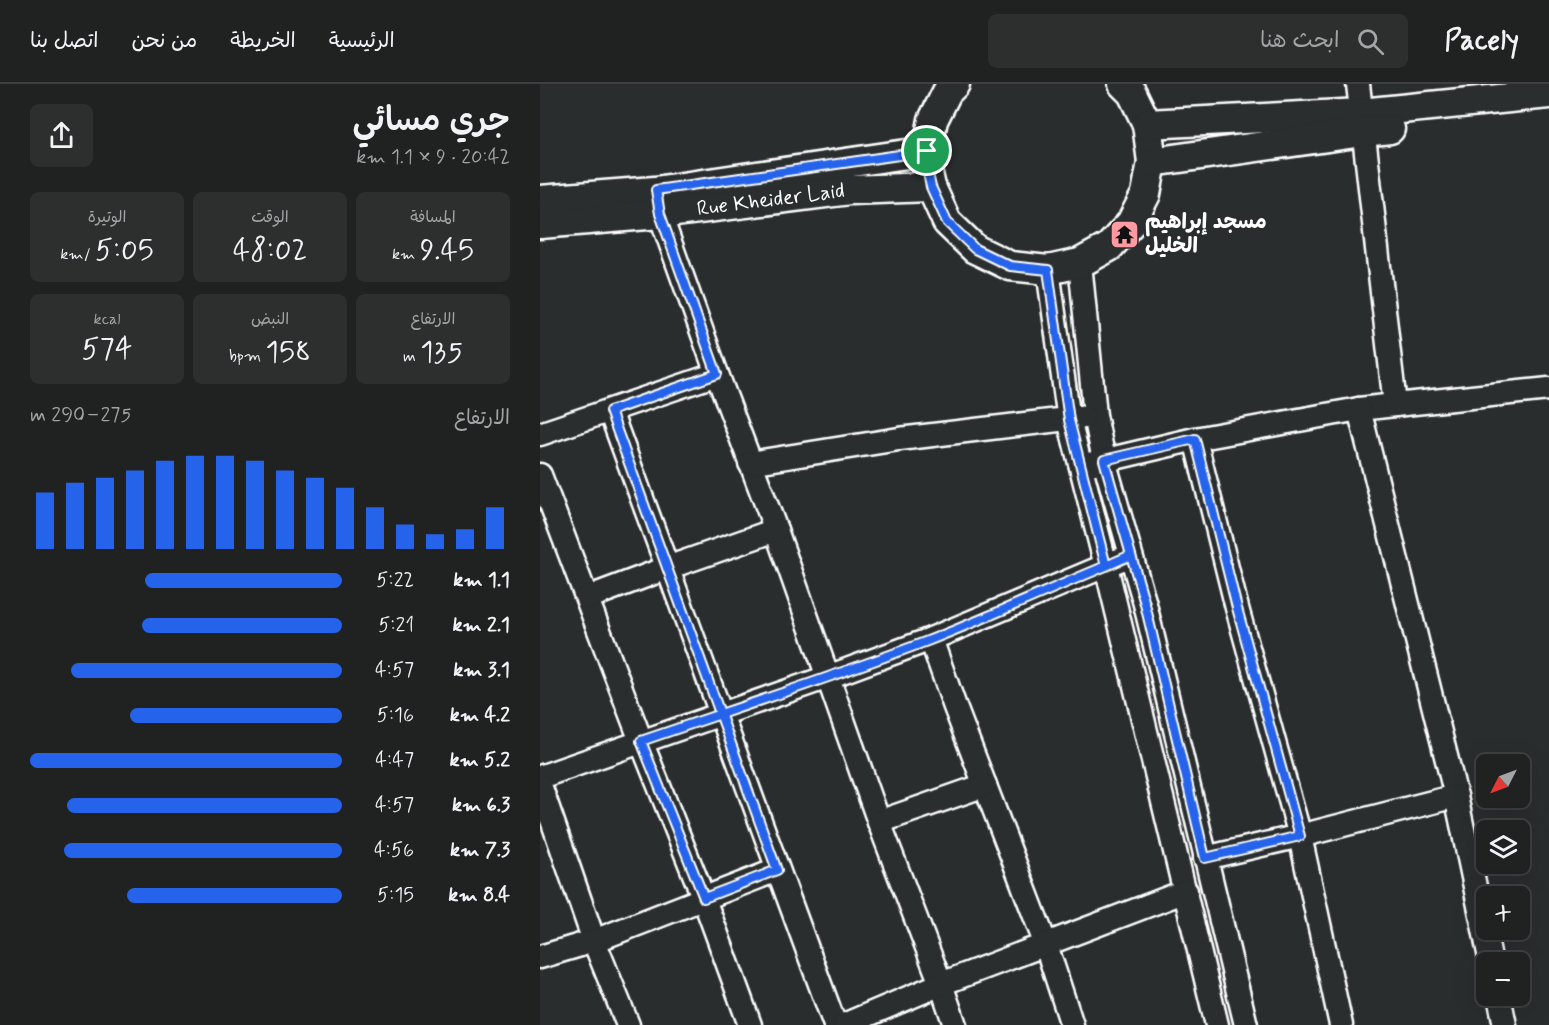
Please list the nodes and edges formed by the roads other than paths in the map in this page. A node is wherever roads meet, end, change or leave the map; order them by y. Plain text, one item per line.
1 (955, 84) edge
2 (1123, 84) edge
3 (1359, 84) edge
4 (1549, 94) edge
5 (1549, 113) edge
6 (1362, 122) junction
7 (1146, 124) junction
8 (927, 151) junction
9 (1152, 162) junction
10 (931, 187) junction
11 (540, 200) edge
12 (658, 202) junction
13 (540, 224) edge
14 (1080, 263) junction
15 (1048, 270) junction
16 (717, 374) junction
17 (1549, 389) edge
18 (1395, 405) junction
19 (1359, 410) junction
20 (610, 411) junction
21 (1095, 415) junction
22 (1069, 420) junction
23 (540, 434) edge
24 (1195, 439) junction
25 (1104, 460) junction
26 (750, 464) junction
27 (1081, 466) junction
28 (540, 475) edge
29 (776, 530) junction
30 (1131, 555) junction
31 (1106, 566) junction
32 (667, 568) junction
33 (587, 598) junction
34 (931, 639) junction
35 (828, 677) junction
36 (721, 713) junction
37 (641, 741) junction
38 (540, 777) edge
39 (540, 785) edge
40 (985, 785) junction
41 (1456, 796) junction
42 (879, 822) junction
43 (1300, 836) junction
44 (1205, 858) junction
45 (777, 870) junction
46 (1186, 891) junction
47 (704, 898) junction
48 (594, 941) junction
49 (1046, 945) junction
50 (1489, 952) edge
51 (540, 957) edge
52 (941, 984) junction
53 (1500, 1006) edge
54 (628, 1025) edge
55 (750, 1025) edge
56 (835, 1025) edge
57 (844, 1025) edge
58 (955, 1025) edge
59 (1072, 1025) edge
60 (1217, 1025) edge
61 (1246, 1025) edge
62 (1341, 1025) edge
63 (1505, 1025) edge

1 - 8 street
2 - 7 street
3 - 6 street
4 - 6 street
5 - 6 street
6 - 7 street
6 - 9 street
6 - 18 street
7 - 9 street
8 - 10 street
8 - 12 street, Rue Kheider Laid
9 - 14 street
10 - 12 street, Rue Kheider Laid
10 - 15 street
11 - 12 street, Rue Kheider Laid
12 - 13 street, Rue Kheider Laid
12 - 16 street
14 - 15 street
14 - 21 street
15 - 22 street
16 - 20 street
16 - 26 street
17 - 18 street
18 - 19 street
19 - 24 street
19 - 41 street
20 - 23 street
20 - 32 street
21 - 22 street
21 - 25 street
22 - 26 street
22 - 27 street
24 - 25 street
24 - 43 street
25 - 27 street
25 - 30 street
26 - 29 street
27 - 31 street
28 - 33 street
29 - 32 street
29 - 35 street
30 - 31 street
30 - 44 street
31 - 34 street
31 - 46 street
32 - 33 street
32 - 36 street
33 - 37 street
34 - 35 street
34 - 40 street
35 - 36 street
35 - 42 street
36 - 37 street
36 - 45 street
37 - 38 street
37 - 47 street
39 - 48 street
40 - 42 street
40 - 49 street
41 - 43 street
41 - 50 street
42 - 52 street
43 - 44 street
43 - 62 street
44 - 61 street
45 - 47 street
45 - 56 street
46 - 49 street
46 - 60 street
47 - 48 street
47 - 55 street
48 - 51 street
48 - 54 street
49 - 52 street
49 - 59 street
52 - 57 street
52 - 58 street
53 - 63 street

